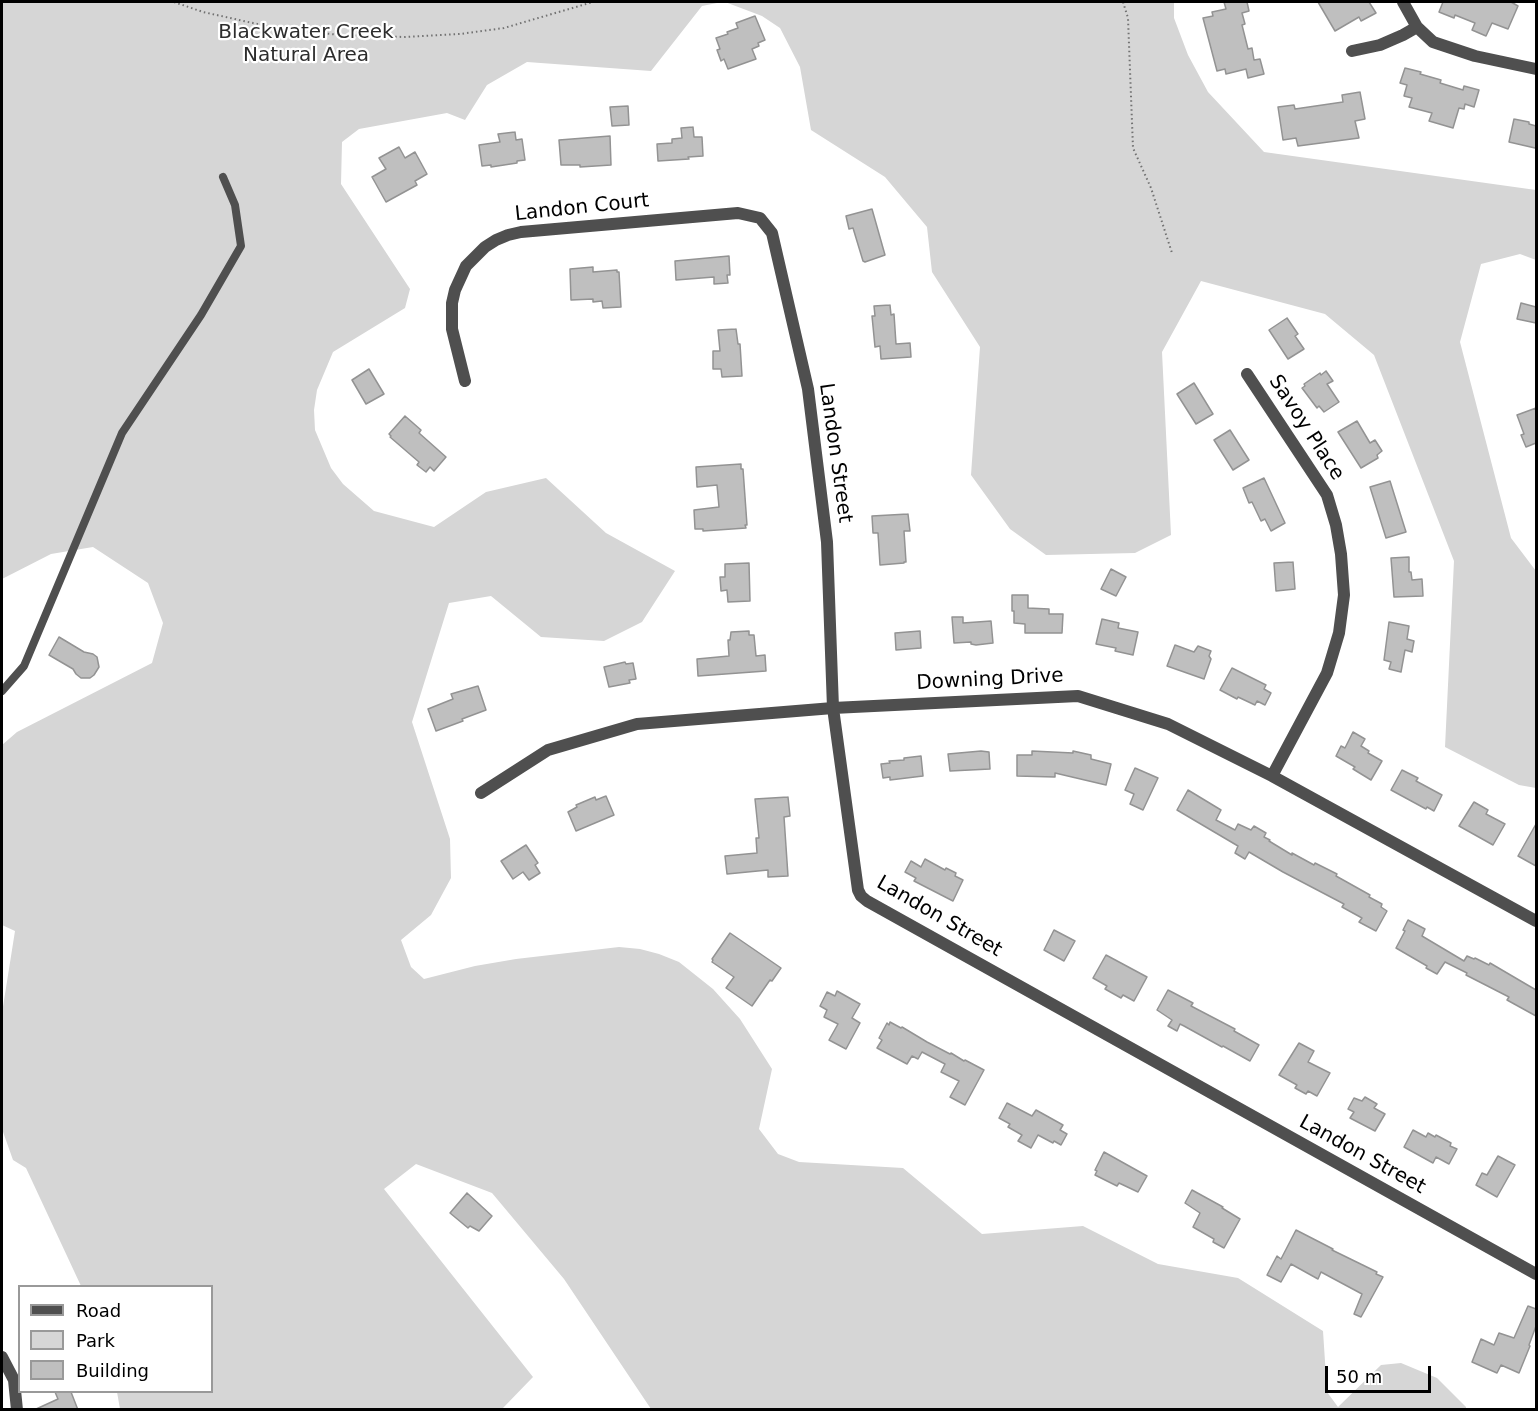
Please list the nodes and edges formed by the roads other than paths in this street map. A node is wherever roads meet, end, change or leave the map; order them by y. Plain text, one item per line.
1 (1403, 2) edge
2 (1417, 27) junction
3 (1352, 51) dead end
4 (1536, 69) edge
5 (223, 177) dead end
6 (760, 218) joint
7 (1247, 374) dead end
8 (465, 381) dead end
9 (2, 691) edge
10 (833, 708) junction
11 (1272, 776) junction
12 (481, 793) dead end
13 (1536, 921) edge
14 (1536, 1274) edge
15 (2, 1357) edge
16 (17, 1410) edge

1 - 2 street
2 - 3 street
2 - 4 street
5 - 9 lane
6 - 8 street, Landon Court
6 - 10 street, Landon Street
7 - 11 street, Savoy Place
10 - 11 street, Downing Drive
10 - 12 street, Downing Drive
10 - 14 street, Landon Street
11 - 13 street, Downing Drive
15 - 16 street

